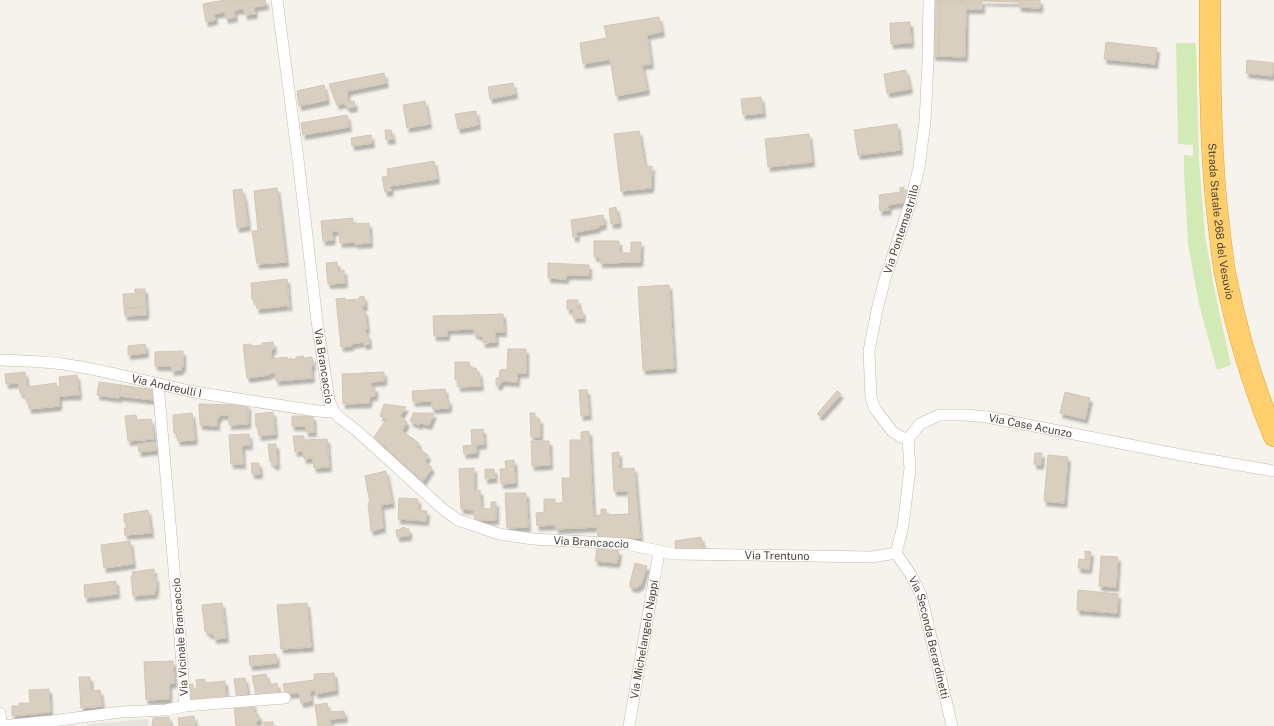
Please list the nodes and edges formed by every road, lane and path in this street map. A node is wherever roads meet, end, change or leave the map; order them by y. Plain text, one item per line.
1 (277, 0) edge
2 (929, 0) edge
3 (1210, 0) edge
4 (0, 360) edge
5 (158, 384) junction
6 (334, 412) junction
7 (1274, 436) edge
8 (908, 439) junction
9 (1274, 471) edge
10 (659, 552) junction
11 (896, 553) junction
12 (285, 698) dead end
13 (185, 706) junction
14 (0, 713) edge
15 (1, 726) edge
16 (629, 726) edge
17 (952, 726) edge

1 - 6 street, Via Brancaccio
2 - 8 street, Via Pontemastrillo
3 - 7 highway, Strada Statale 268 del Vesuvio
4 - 5 street, Via Andreulli I
5 - 6 street, Via Andreulli I
5 - 13 street, Via Vicinale Brancaccio
6 - 10 street, Via Brancaccio
8 - 9 street, Via Case Acunzo
8 - 11 street
10 - 11 street, Via Trentuno
10 - 16 street, Via Michelangelo Nappi
11 - 17 street, Via Seconda Berardinetti
12 - 13 street
13 - 15 street, Via Vicinale Brancaccio
14 - 15 street, Via Vicinale Brancaccio

